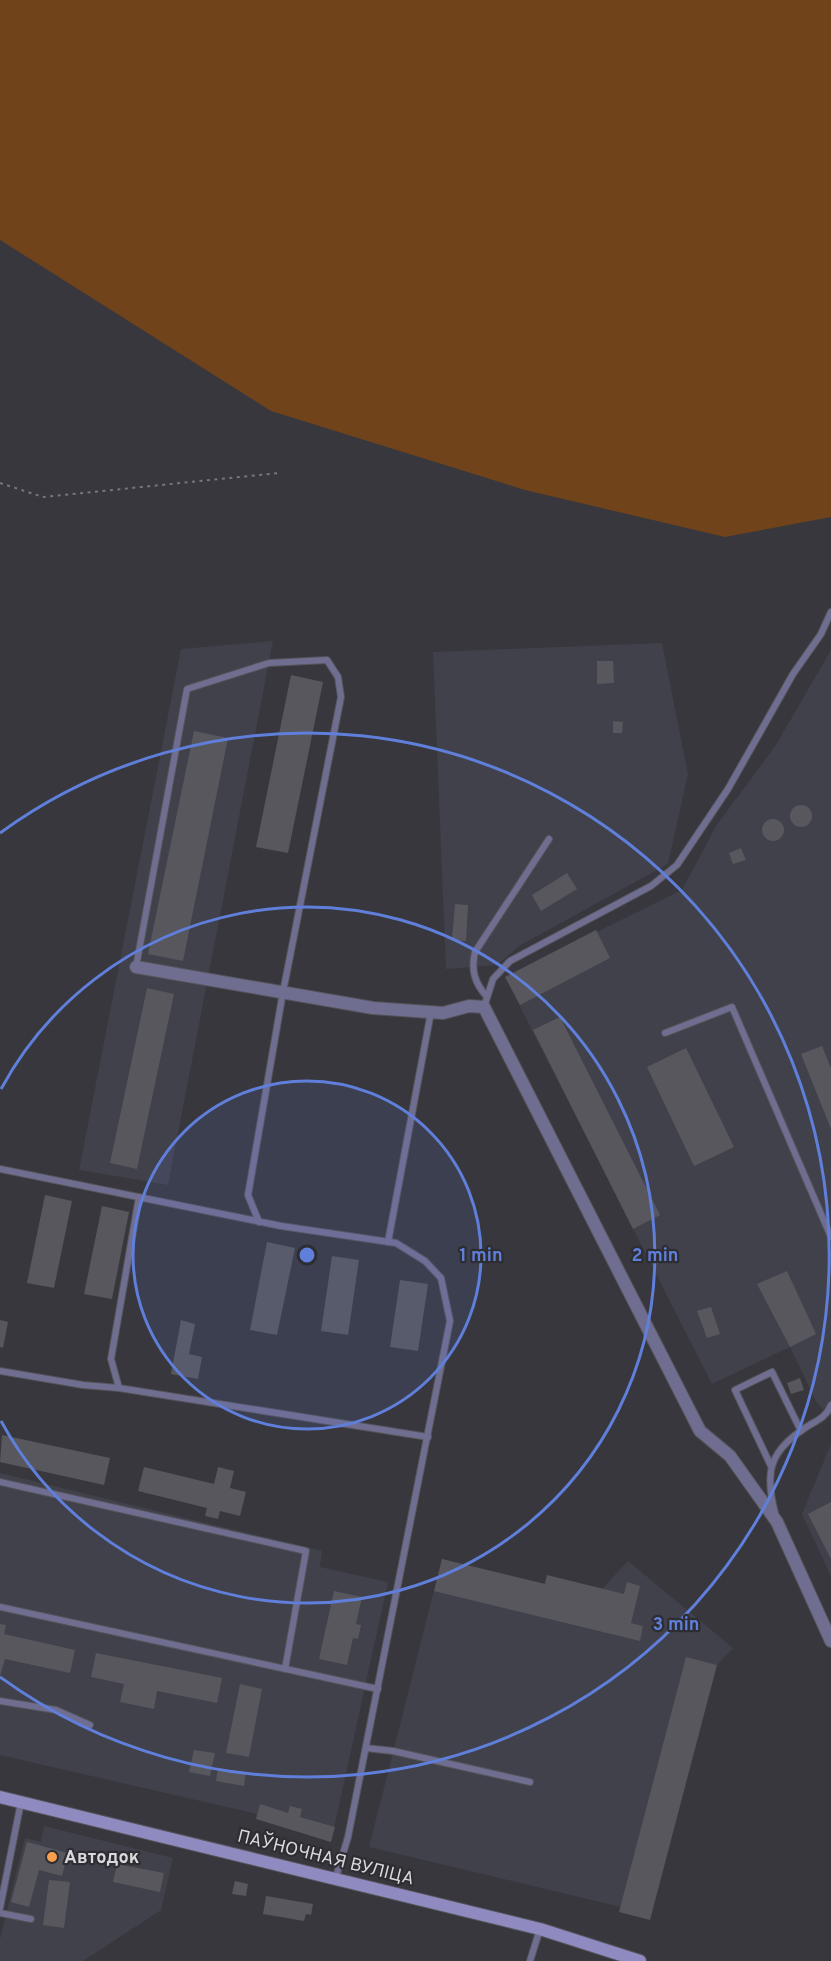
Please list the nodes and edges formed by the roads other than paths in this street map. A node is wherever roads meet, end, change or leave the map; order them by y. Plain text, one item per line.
1 (831, 612) edge
2 (549, 839) dead end
3 (136, 967) joint
4 (283, 992) junction
5 (485, 1002) junction
6 (431, 1012) junction
7 (665, 1033) dead end
8 (0, 1169) edge
9 (139, 1197) junction
10 (259, 1222) junction
11 (831, 1236) edge
12 (388, 1242) junction
13 (0, 1371) edge
14 (119, 1388) junction
15 (831, 1405) edge
16 (801, 1431) junction
17 (428, 1437) junction
18 (771, 1466) junction
19 (0, 1482) edge
20 (777, 1522) junction
21 (0, 1607) edge
22 (831, 1641) edge
23 (285, 1669) junction
24 (378, 1689) junction
25 (0, 1701) edge
26 (90, 1725) dead end
27 (366, 1748) junction
28 (530, 1782) dead end
29 (0, 1797) edge
30 (21, 1802) junction
31 (336, 1877) junction
32 (0, 1910) edge
33 (31, 1919) dead end
34 (540, 1929) junction
35 (530, 1961) edge
36 (640, 1961) edge

1 - 5 lane
2 - 5 lane
3 - 4 street
3 - 4 lane
4 - 6 street
4 - 10 lane
5 - 6 street
5 - 20 street
6 - 12 lane
7 - 11 lane
8 - 9 lane
9 - 10 lane
9 - 14 lane
10 - 12 lane
12 - 17 lane
13 - 14 lane
14 - 17 lane
15 - 16 lane
16 - 18 lane
16 - 18 lane
17 - 24 lane
18 - 20 lane
19 - 23 lane
20 - 22 street
21 - 23 lane
23 - 24 lane
24 - 27 lane
25 - 26 lane
27 - 28 lane
27 - 31 lane
29 - 30 street, ПАЎНОЧНАЯ ВУЛІЦА
30 - 31 street, ПАЎНОЧНАЯ ВУЛІЦА
30 - 32 lane
31 - 34 street, ПАЎНОЧНАЯ ВУЛІЦА
32 - 33 lane
34 - 35 lane
34 - 36 street, ПАЎНОЧНАЯ ВУЛІЦА

